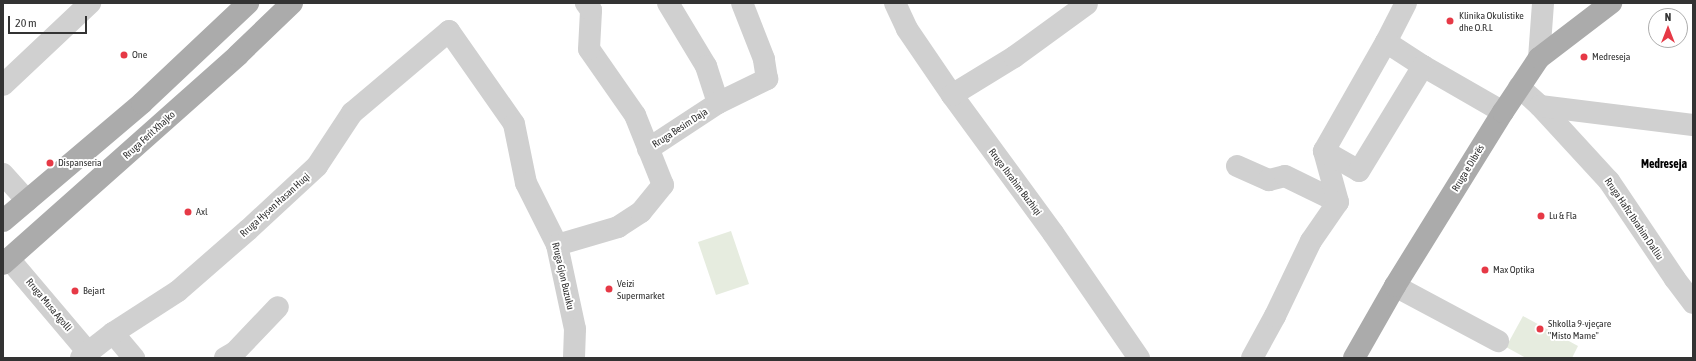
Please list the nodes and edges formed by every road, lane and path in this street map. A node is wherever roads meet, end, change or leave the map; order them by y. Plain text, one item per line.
1 (90, 3) edge
2 (248, 3) edge
3 (292, 3) edge
4 (586, 3) edge
5 (668, 3) edge
6 (742, 3) edge
7 (895, 3) edge
8 (1543, 3) edge
9 (1611, 3) edge
10 (1087, 4) dead end
11 (1399, 5) edge
12 (449, 31) joint
13 (1386, 42) junction
14 (1539, 58) junction
15 (1423, 66) junction
16 (3, 85) edge
17 (1519, 87) junction
18 (952, 95) junction
19 (718, 103) junction
20 (1540, 106) junction
21 (1503, 112) junction
22 (1693, 125) edge
23 (648, 149) junction
24 (1324, 151) junction
25 (1237, 166) dead end
26 (3, 174) edge
27 (27, 201) junction
28 (1338, 202) junction
29 (3, 221) edge
30 (557, 245) junction
31 (6, 262) edge
32 (1395, 286) junction
33 (1693, 303) edge
34 (278, 307) dead end
35 (113, 333) junction
36 (1498, 341) dead end
37 (84, 355) edge
38 (134, 358) edge
39 (225, 358) edge
40 (574, 358) edge
41 (1139, 358) edge
42 (1252, 358) edge
43 (1354, 358) edge

1 - 16 street
2 - 27 main road
3 - 31 main road, Rruga Ferit Xhajko
4 - 23 street
5 - 19 street
6 - 19 street, Rruga Besim Daja
7 - 18 street, Rruga Ibrahim Buzhiqi
8 - 14 street
9 - 14 main road, Rruga e Dibrës
10 - 18 street
11 - 13 street
12 - 30 street, Rruga Gjon Buzuku
12 - 35 street, Rruga Hysen Hasan Huqi
13 - 15 street
13 - 24 street
14 - 17 main road, Rruga e Dibrës
15 - 21 street
15 - 24 street
17 - 20 street, Rruga Hafiz Ibrahim Dalliu
17 - 21 main road, Rruga e Dibrës
18 - 41 street, Rruga Ibrahim Buzhiqi
19 - 23 street, Rruga Besim Daja
20 - 22 street
20 - 33 street, Rruga Hafiz Ibrahim Dalliu
21 - 32 main road, Rruga e Dibrës
23 - 30 street, Rruga Besim Daja
24 - 28 street
25 - 28 street
26 - 27 street
27 - 29 main road
28 - 42 street
30 - 40 street, Rruga Gjon Buzuku
31 - 37 street, Rruga Musa Agolli
32 - 36 street
32 - 43 main road, Rruga e Dibrës
34 - 39 street
35 - 37 street, Rruga Hysen Hasan Huqi
35 - 38 street

